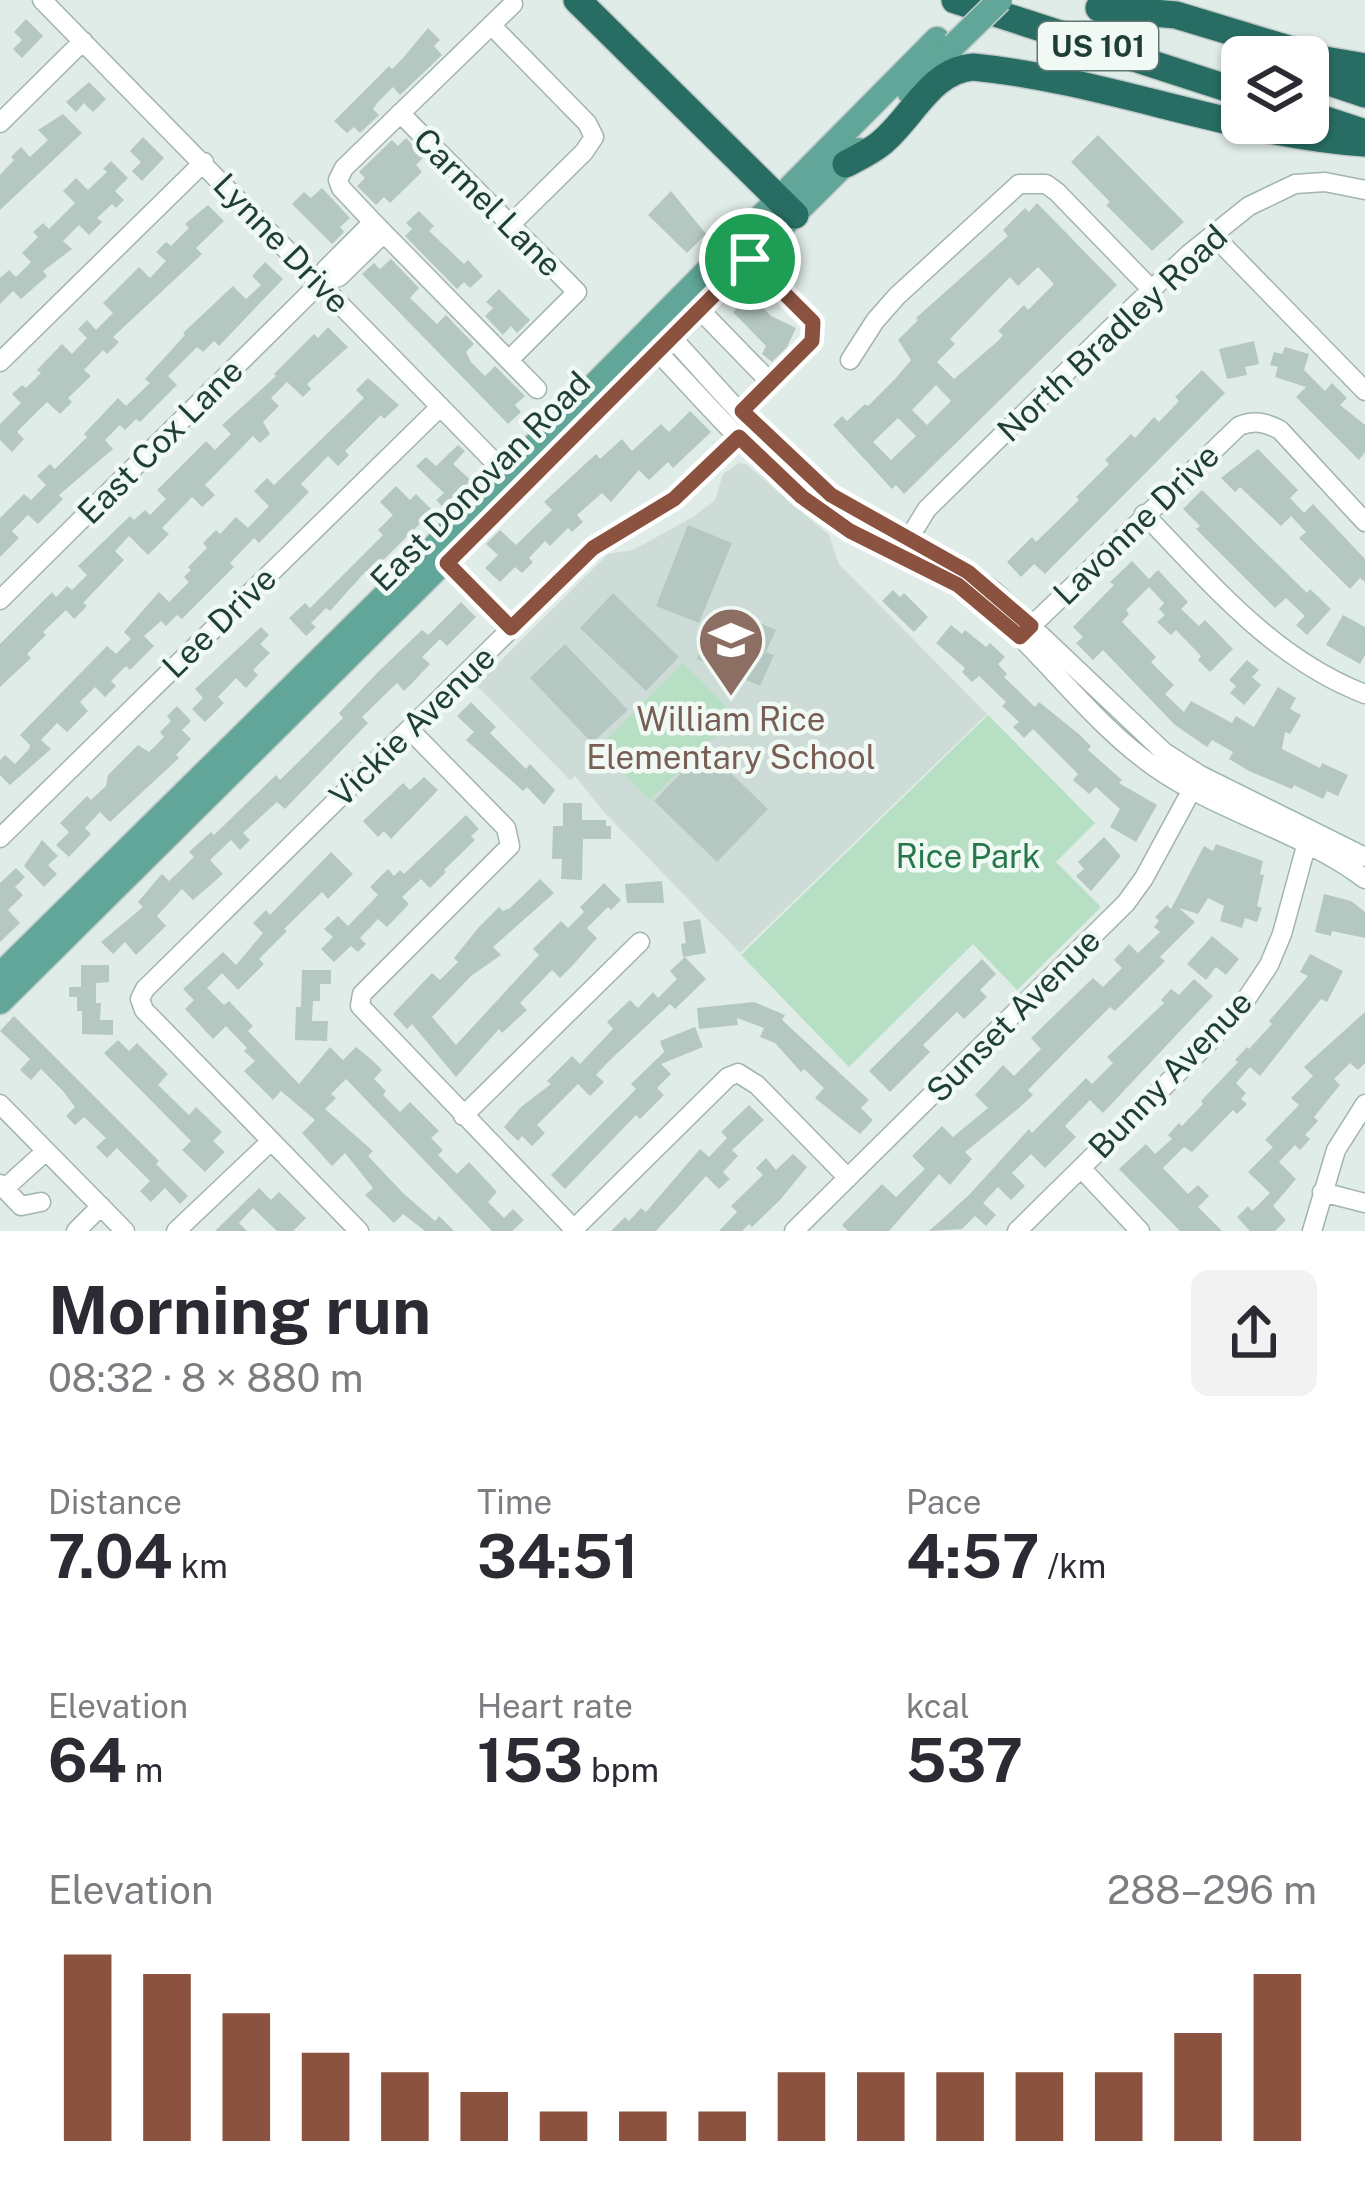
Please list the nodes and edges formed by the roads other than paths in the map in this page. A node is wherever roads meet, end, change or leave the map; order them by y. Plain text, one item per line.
1 (42, 0) edge
2 (577, 0) edge
3 (597, 0) edge
4 (955, 0) edge
5 (977, 0) edge
6 (1000, 0) edge
7 (513, 4) dead end
8 (1087, 4) edge
9 (491, 25) junction
10 (610, 31) junction
11 (83, 40) junction
12 (946, 42) junction
13 (1221, 47) edge
14 (1365, 67) edge
15 (1329, 82) edge
16 (1221, 86) edge
17 (1365, 94) edge
18 (400, 113) junction
19 (1329, 121) edge
20 (0, 123) edge
21 (1365, 133) edge
22 (1365, 143) edge
23 (203, 162) junction
24 (846, 164) junction
25 (1365, 190) edge
26 (787, 206) junction
27 (510, 225) junction
28 (378, 227) junction
29 (1213, 236) junction
30 (750, 259) junction
31 (321, 282) junction
32 (1152, 290) junction
33 (699, 309) junction
34 (657, 337) junction
35 (509, 360) junction
36 (850, 360) dead end
37 (0, 362) edge
38 (771, 382) junction
39 (538, 389) dead end
40 (1365, 391) edge
41 (440, 407) junction
42 (745, 424) junction
43 (513, 482) junction
44 (1144, 514) junction
45 (1365, 522) edge
46 (904, 547) junction
47 (440, 556) junction
48 (0, 599) edge
49 (511, 628) junction
50 (1026, 632) junction
51 (1365, 694) edge
52 (409, 729) junction
53 (1196, 783) junction
54 (0, 812) edge
55 (3, 836) edge
56 (1308, 837) junction
57 (1365, 857) edge
58 (1365, 879) edge
59 (640, 942) dead end
60 (0, 975) edge
61 (0, 1002) edge
62 (0, 1104) edge
63 (1365, 1104) edge
64 (463, 1116) junction
65 (269, 1142) junction
66 (46, 1150) junction
67 (1081, 1168) junction
68 (848, 1178) junction
69 (2, 1186) edge
70 (1322, 1192) junction
71 (41, 1202) dead end
72 (1365, 1203) edge
73 (101, 1206) junction
74 (573, 1230) edge
75 (76, 1231) edge
76 (125, 1231) edge
77 (176, 1231) edge
78 (359, 1231) edge
79 (794, 1231) edge
80 (1017, 1231) edge
81 (1140, 1231) edge
82 (1312, 1231) edge

1 - 11 street, Lynne Drive
2 - 10 highway
3 - 10 highway
4 - 16 highway, US 101
5 - 12 main road, East Donovan Road
6 - 12 main road, East Donovan Road, bridge
7 - 9 street
8 - 13 highway, US 101
8 - 14 highway
9 - 18 street
9 - 27 street
10 - 26 highway
11 - 20 street
11 - 23 street, Lynne Drive
12 - 24 main road, East Donovan Road
12 - 26 main road, East Donovan Road
15 - 17 highway
18 - 27 street, Carmel Lane
18 - 28 street
19 - 21 highway
22 - 24 highway
23 - 31 street, Lynne Drive
23 - 37 street
24 - 26 main road, East Donovan Road
25 - 29 street, North Bradley Road
26 - 30 main road, East Donovan Road
26 - 34 main road, East Donovan Road
27 - 35 street, Carmel Lane
28 - 31 street, East Cox Lane
28 - 35 street
29 - 32 street, North Bradley Road
29 - 40 street
30 - 33 main road, East Donovan Road
30 - 38 street, Vickie Avenue
31 - 41 street, Lynne Drive
31 - 48 street, East Cox Lane
32 - 36 street
32 - 46 street, North Bradley Road
33 - 34 main road, East Donovan Road
33 - 38 street
34 - 42 street
34 - 43 main road, East Donovan Road
35 - 39 street
38 - 42 street, Vickie Avenue
41 - 43 street, Lynne Drive
41 - 55 street, Lee Drive
42 - 46 street
42 - 49 street, Vickie Avenue
43 - 47 main road, East Donovan Road
44 - 45 street, Lavonne Drive
44 - 50 street, Lavonne Drive
44 - 51 street
46 - 50 street
47 - 49 street
47 - 60 main road, East Donovan Road
47 - 61 main road, East Donovan Road
49 - 52 street, Vickie Avenue
50 - 53 street
52 - 64 street
52 - 65 street, Vickie Avenue
53 - 56 street
53 - 68 street, Sunset Avenue
54 - 55 street
56 - 57 street
56 - 58 street
56 - 67 street, Bunny Avenue
59 - 64 street
62 - 66 street
63 - 70 street
64 - 74 street
65 - 77 street
65 - 78 street
66 - 69 street
66 - 73 street
67 - 80 street, Bunny Avenue
67 - 81 street
68 - 74 street
68 - 79 street, Sunset Avenue
69 - 71 street
70 - 72 street
70 - 82 street
73 - 75 street
73 - 76 street

